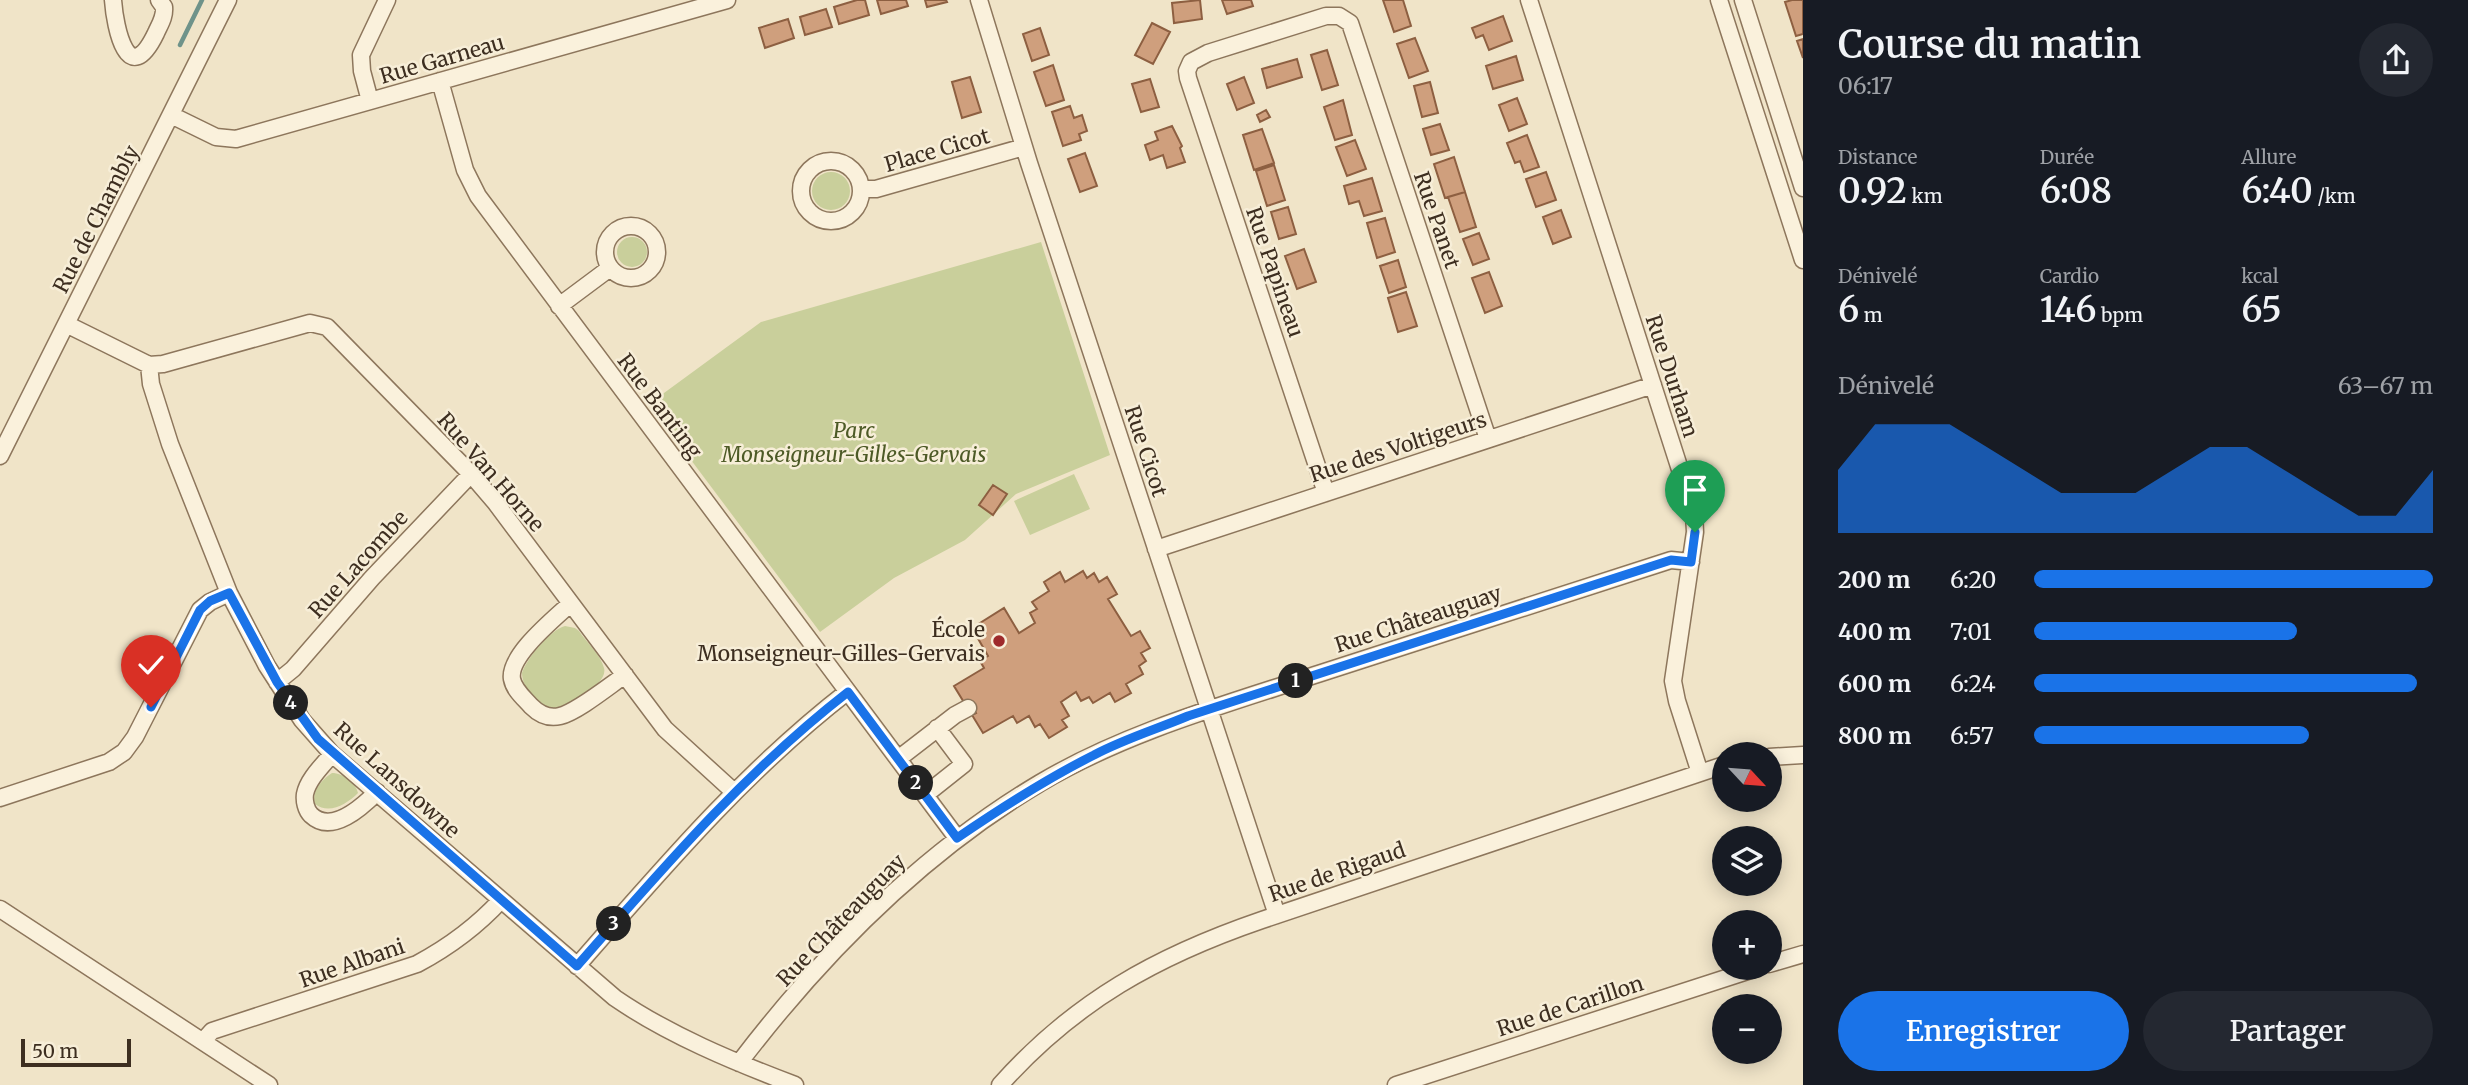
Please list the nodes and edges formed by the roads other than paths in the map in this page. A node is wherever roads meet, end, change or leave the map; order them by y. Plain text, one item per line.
1 (113, 0) edge
2 (159, 0) edge
3 (228, 0) edge
4 (387, 0) edge
5 (727, 0) edge
6 (979, 0) edge
7 (1529, 0) edge
8 (1719, 0) edge
9 (1743, 0) edge
10 (1343, 17) joint
11 (440, 81) junction
12 (370, 101) junction
13 (172, 115) junction
14 (1024, 147) junction
15 (1803, 188) edge
16 (862, 189) dead end
17 (1803, 260) edge
18 (610, 268) dead end
19 (559, 306) junction
20 (66, 324) junction
21 (149, 365) junction
22 (1653, 385) junction
23 (1488, 439) junction
24 (2, 446) edge
25 (471, 474) junction
26 (1326, 493) junction
27 (1156, 549) junction
28 (1691, 562) junction
29 (229, 593) junction
30 (570, 604) junction
31 (625, 675) junction
32 (277, 682) junction
33 (848, 692) junction
34 (968, 708) dead end
35 (1209, 710) junction
36 (937, 728) junction
37 (332, 754) junction
38 (1803, 755) edge
39 (1782, 756) edge
40 (898, 759) junction
41 (1712, 769) edge
42 (1700, 773) junction
43 (377, 792) junction
44 (733, 792) junction
45 (925, 795) junction
46 (0, 797) edge
47 (957, 838) junction
48 (501, 900) junction
49 (0, 909) edge
50 (1277, 915) junction
51 (1803, 954) edge
52 (1782, 960) edge
53 (577, 966) junction
54 (1721, 980) edge
55 (203, 1041) junction
56 (738, 1063) junction
57 (269, 1085) edge
58 (795, 1085) edge
59 (1000, 1085) edge
60 (1396, 1085) edge

1 - 2 street
3 - 13 street, Rue de Chambly
4 - 12 street
5 - 11 street, Rue Garneau
6 - 14 street, Rue Cicot
7 - 22 street, Rue Durham
8 - 17 street
9 - 15 street
10 - 23 street, Rue Panet
10 - 26 street, Rue Papineau
11 - 12 street, Rue Garneau
11 - 19 street, Rue Banting
12 - 13 street, Rue Garneau
13 - 20 street, Rue de Chambly
14 - 16 street, Place Cicot
14 - 27 street, Rue Cicot
18 - 19 street
19 - 33 street, Rue Banting
20 - 21 street
20 - 24 street, Rue de Chambly
21 - 25 street, Rue Van Horne
21 - 29 street, Rue Lansdowne
22 - 23 street, Rue des Voltigeurs
22 - 28 street, Rue Durham
23 - 26 street, Rue des Voltigeurs
25 - 30 street, Rue Van Horne
25 - 32 street, Rue Lacombe
26 - 27 street, Rue des Voltigeurs
27 - 35 street, Rue Cicot
28 - 35 street, Rue Châteauguay
28 - 42 street, Rue Durham
29 - 32 street, Rue Lansdowne
29 - 46 street
30 - 31 street, Rue Van Horne
30 - 31 street
31 - 44 street, Rue Van Horne
32 - 37 street, Rue Lansdowne
33 - 40 street, Rue Banting
33 - 44 street
34 - 36 street
35 - 47 street, Rue Châteauguay
35 - 50 street, Rue Cicot
36 - 40 street
36 - 45 street
37 - 43 street, Rue Lansdowne
37 - 43 street
38 - 39 street
40 - 45 street, Rue Banting
41 - 42 street, Rue de Rigaud
42 - 50 street, Rue de Rigaud
43 - 48 street, Rue Lansdowne
44 - 53 street
45 - 47 street, Rue Banting
47 - 56 street, Rue Châteauguay
48 - 53 street, Rue Lansdowne
48 - 55 street, Rue Albani
49 - 55 street
50 - 59 street, Rue de Rigaud
51 - 52 street
53 - 56 street, Rue Lansdowne
54 - 60 street, Rue de Carillon
55 - 57 street
56 - 58 street, Rue Lansdowne

